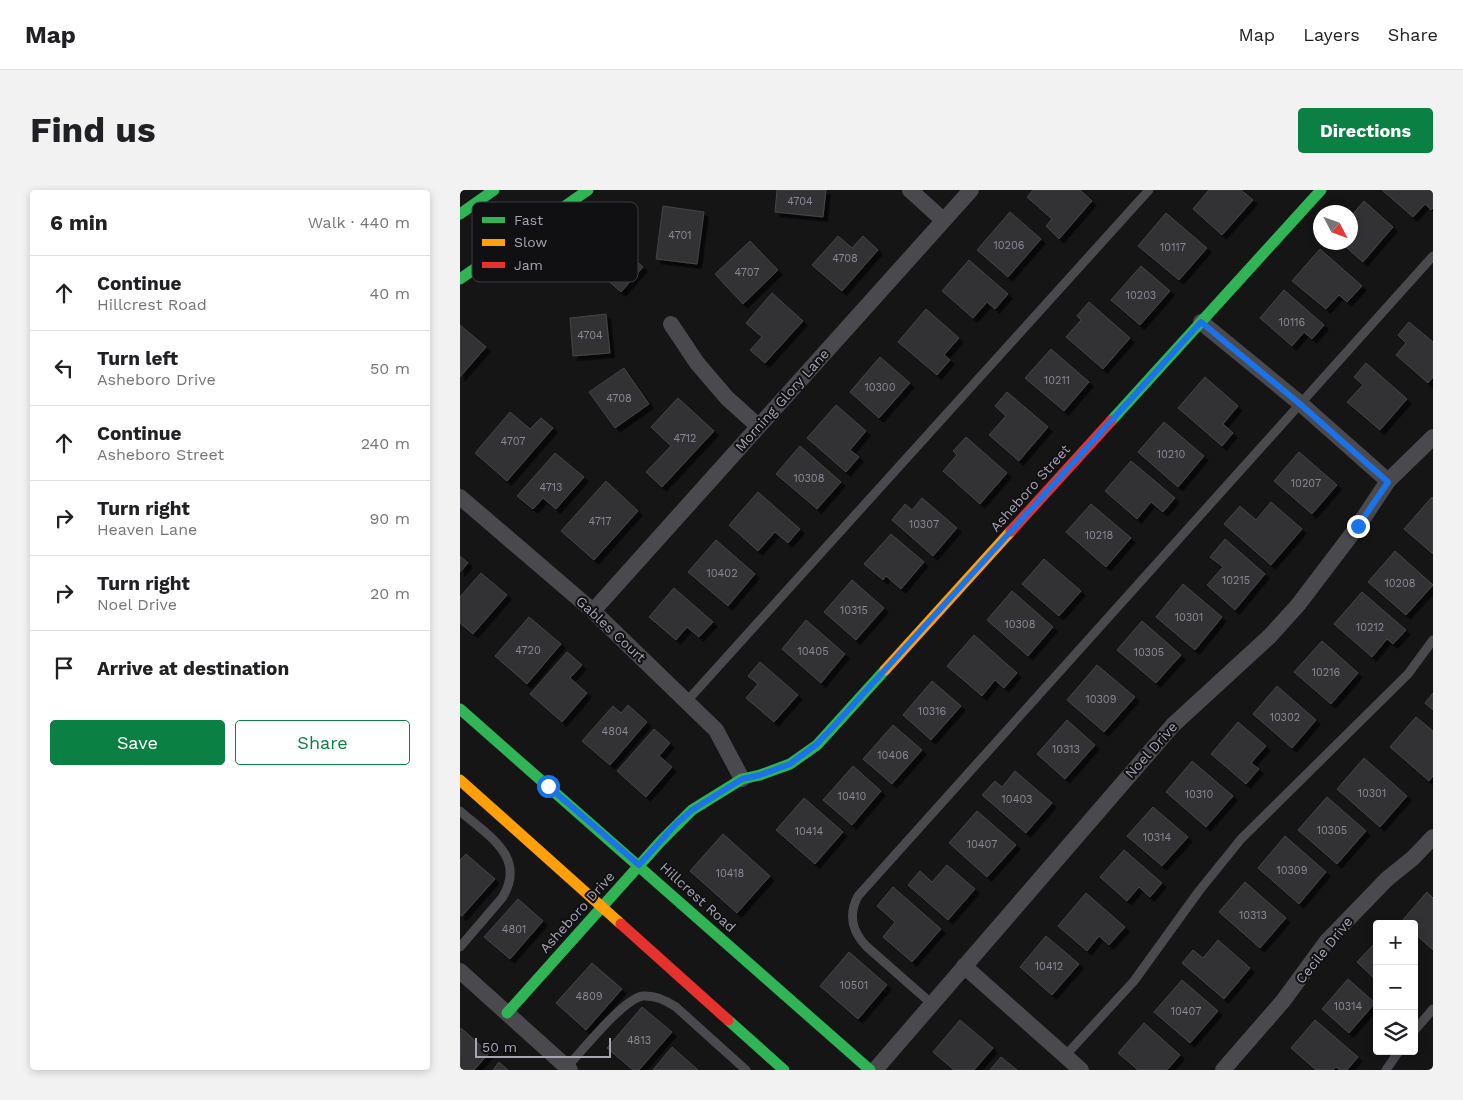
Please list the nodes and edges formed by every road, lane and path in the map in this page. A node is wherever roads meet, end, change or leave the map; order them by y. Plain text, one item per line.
1 (494, 190) edge
2 (588, 190) edge
3 (910, 190) edge
4 (971, 190) edge
5 (1149, 190) edge
6 (1321, 190) edge
7 (477, 202) edge
8 (571, 202) edge
9 (472, 206) edge
10 (460, 214) edge
11 (943, 220) junction
12 (1433, 256) edge
13 (472, 271) edge
14 (460, 279) edge
15 (1201, 322) junction
16 (671, 324) dead end
17 (1300, 404) junction
18 (758, 426) junction
19 (1433, 437) edge
20 (1388, 482) junction
21 (460, 496) edge
22 (593, 611) junction
23 (1433, 640) edge
24 (687, 701) junction
25 (460, 709) edge
26 (742, 779) junction
27 (460, 780) edge
28 (460, 811) edge
29 (1433, 837) edge
30 (639, 865) junction
31 (601, 907) junction
32 (460, 946) edge
33 (964, 966) junction
34 (460, 971) edge
35 (932, 1004) junction
36 (1433, 1009) edge
37 (506, 1012) junction
38 (1418, 1026) edge
39 (1396, 1055) edge
40 (1065, 1056) junction
41 (569, 1069) edge
42 (746, 1070) edge
43 (784, 1070) edge
44 (870, 1070) edge
45 (875, 1070) edge
46 (1081, 1070) edge
47 (1223, 1070) edge
48 (1386, 1070) edge

1 - 7 main road
2 - 8 main road
3 - 11 street
4 - 11 street, Morning Glory Lane
5 - 24 lane
6 - 15 main road, Asheboro Street
9 - 10 main road
11 - 18 street, Morning Glory Lane
12 - 17 lane
13 - 14 main road
15 - 17 street
15 - 26 main road, Asheboro Street
16 - 18 street
17 - 20 street
17 - 35 lane
18 - 22 street, Morning Glory Lane
19 - 20 street, Noel Drive
20 - 33 street, Noel Drive
21 - 22 street, Gables Court
22 - 24 street, Gables Court
23 - 40 lane
24 - 26 street, Gables Court
25 - 30 main road, Hillcrest Road
26 - 30 main road, Asheboro Drive
27 - 31 main road
28 - 32 lane
29 - 47 street, Cecile Drive
30 - 31 main road, Asheboro Drive
30 - 44 main road, Hillcrest Road
31 - 37 main road, Asheboro Drive
31 - 43 main road
33 - 35 street, Noel Drive
33 - 40 street
34 - 37 street
35 - 45 street, Noel Drive
36 - 38 lane
37 - 41 street
39 - 48 lane
40 - 46 street
41 - 42 lane

